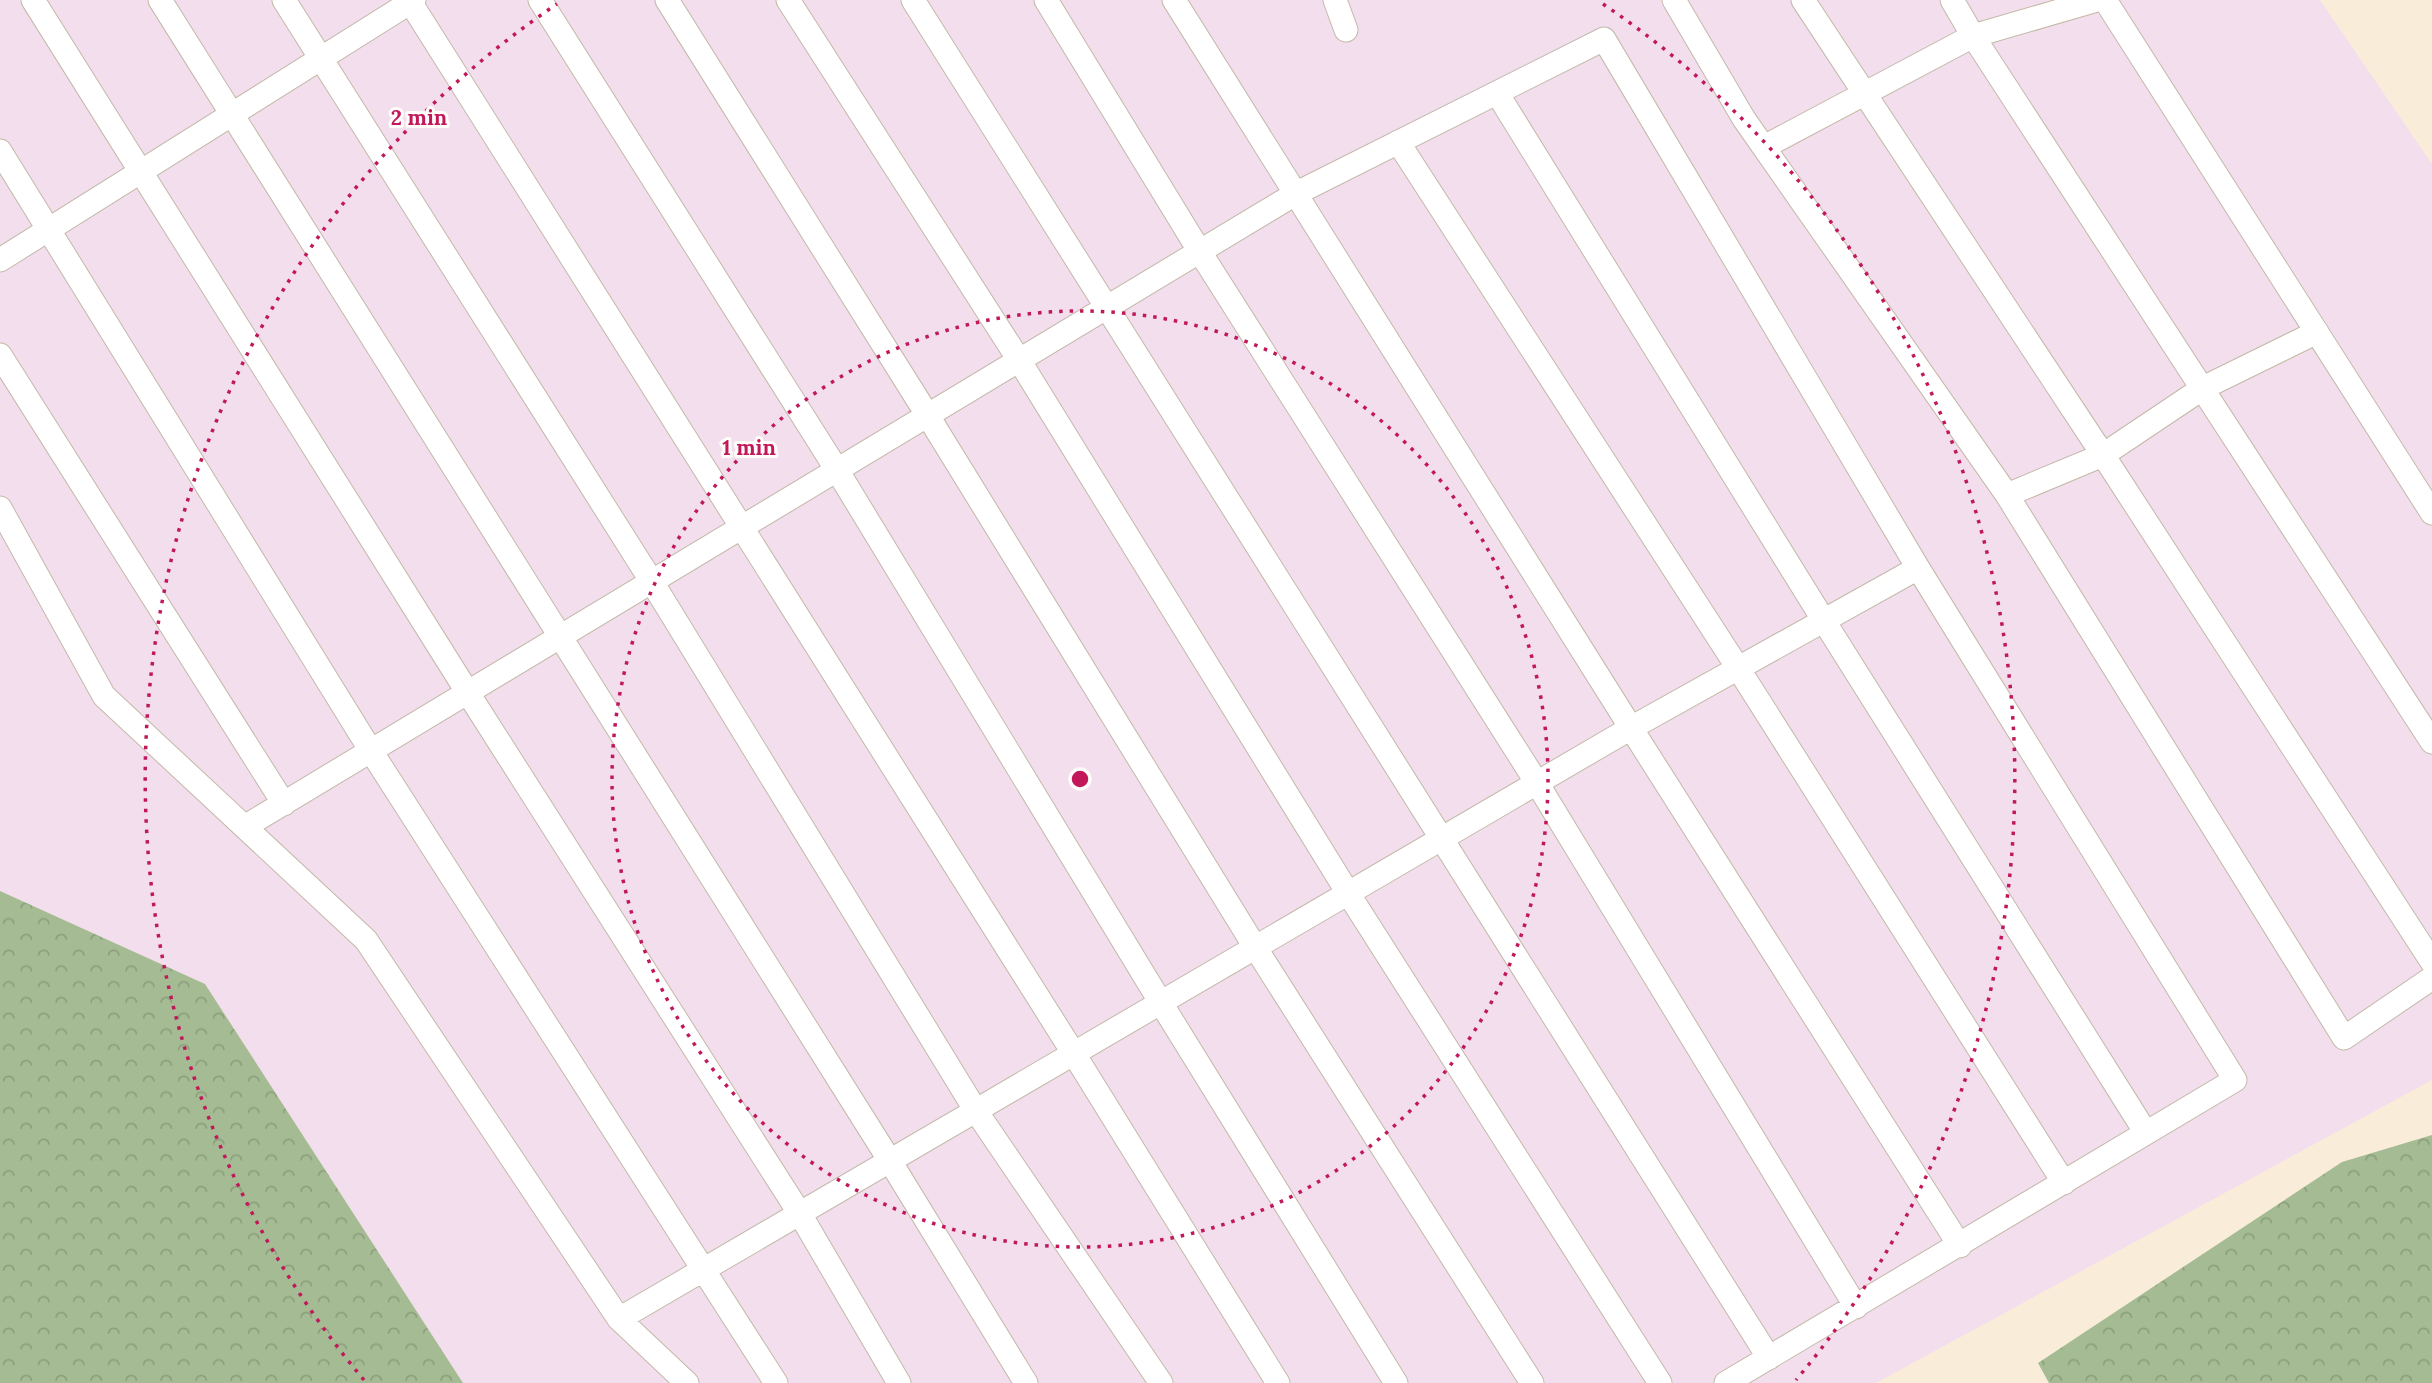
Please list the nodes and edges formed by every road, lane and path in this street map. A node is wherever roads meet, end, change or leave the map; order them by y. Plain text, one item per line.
1 (33, 0) edge
2 (160, 0) edge
3 (284, 0) edge
4 (540, 0) edge
5 (667, 0) edge
6 (788, 0) edge
7 (913, 0) edge
8 (1046, 0) edge
9 (1174, 0) edge
10 (1335, 0) edge
11 (1674, 0) edge
12 (1803, 0) edge
13 (1952, 0) edge
14 (2097, 0) edge
15 (2105, 0) edge
16 (411, 1) edge
17 (1346, 30) dead end
18 (1973, 36) junction
19 (320, 59) junction
20 (1497, 93) junction
21 (1864, 93) junction
22 (232, 114) junction
23 (1398, 142) junction
24 (1764, 148) junction
25 (0, 151) edge
26 (142, 171) junction
27 (1295, 194) junction
28 (49, 229) junction
29 (1200, 252) junction
30 (0, 260) edge
31 (1108, 307) junction
32 (2317, 332) junction
33 (0, 355) edge
34 (1020, 360) junction
35 (2203, 388) junction
36 (928, 416) junction
37 (2104, 456) junction
38 (837, 470) junction
39 (2007, 495) junction
40 (0, 509) edge
41 (2432, 513) edge
42 (741, 528) junction
43 (1918, 568) junction
44 (652, 582) junction
45 (1824, 621) junction
46 (561, 637) junction
47 (1738, 668) junction
48 (468, 693) junction
49 (1631, 728) junction
50 (2432, 742) edge
51 (371, 751) junction
52 (1537, 783) junction
53 (284, 804) junction
54 (246, 826) junction
55 (1443, 838) junction
56 (1348, 894) junction
57 (1255, 947) junction
58 (2432, 962) edge
59 (2432, 978) edge
60 (1161, 1003) junction
61 (1074, 1054) junction
62 (976, 1111) junction
63 (2146, 1133) junction
64 (890, 1161) junction
65 (2064, 1183) junction
66 (800, 1214) junction
67 (1960, 1246) junction
68 (702, 1271) junction
69 (1856, 1307) junction
70 (619, 1319) junction
71 (1769, 1358) junction
72 (687, 1383) edge
73 (776, 1383) edge
74 (899, 1383) edge
75 (1026, 1383) edge
76 (1161, 1383) edge
77 (1278, 1383) edge
78 (1396, 1383) edge
79 (1532, 1383) edge
80 (1660, 1383) edge
81 (1726, 1383) edge

1 - 26 lane
2 - 22 lane
3 - 19 lane
4 - 38 lane
5 - 36 lane
6 - 34 lane
7 - 31 lane
8 - 29 lane
9 - 27 lane
10 - 17 lane
11 - 24 lane
12 - 21 lane
13 - 18 lane
14 - 18 lane
15 - 32 lane
16 - 19 lane
16 - 42 lane
18 - 21 lane
18 - 35 lane
19 - 22 lane
19 - 44 lane
20 - 23 lane
20 - 43 lane
20 - 45 lane
21 - 24 lane
21 - 37 lane
22 - 26 lane
22 - 46 lane
23 - 27 lane
23 - 47 lane
24 - 39 lane
25 - 28 lane
26 - 28 lane
26 - 48 lane
27 - 29 lane
27 - 49 lane
28 - 30 lane
28 - 51 lane
29 - 31 lane
29 - 52 lane
31 - 34 lane
31 - 55 lane
32 - 35 lane
32 - 41 lane
33 - 53 lane
34 - 36 lane
34 - 56 lane
35 - 37 lane
35 - 50 lane
36 - 38 lane
36 - 57 lane
37 - 39 lane
37 - 58 lane
38 - 42 lane
38 - 60 lane
39 - 59 lane
40 - 54 lane
42 - 44 lane
42 - 61 lane
43 - 45 lane
43 - 63 lane
44 - 46 lane
44 - 62 lane
45 - 47 lane
45 - 63 lane
46 - 48 lane
46 - 64 lane
47 - 49 lane
47 - 65 lane
48 - 51 lane
48 - 66 lane
49 - 52 lane
49 - 67 lane
51 - 53 lane
51 - 68 lane
52 - 55 lane
52 - 69 lane
53 - 54 lane
54 - 70 lane
55 - 56 lane
55 - 71 lane
56 - 57 lane
56 - 80 lane
57 - 60 lane
57 - 79 lane
60 - 61 lane
60 - 78 lane
61 - 62 lane
61 - 77 lane
62 - 64 lane
62 - 76 lane
63 - 65 lane
64 - 66 lane
64 - 75 lane
65 - 67 lane
66 - 68 lane
66 - 74 lane
67 - 69 lane
68 - 70 lane
68 - 73 lane
69 - 71 lane
70 - 72 lane
71 - 81 lane

